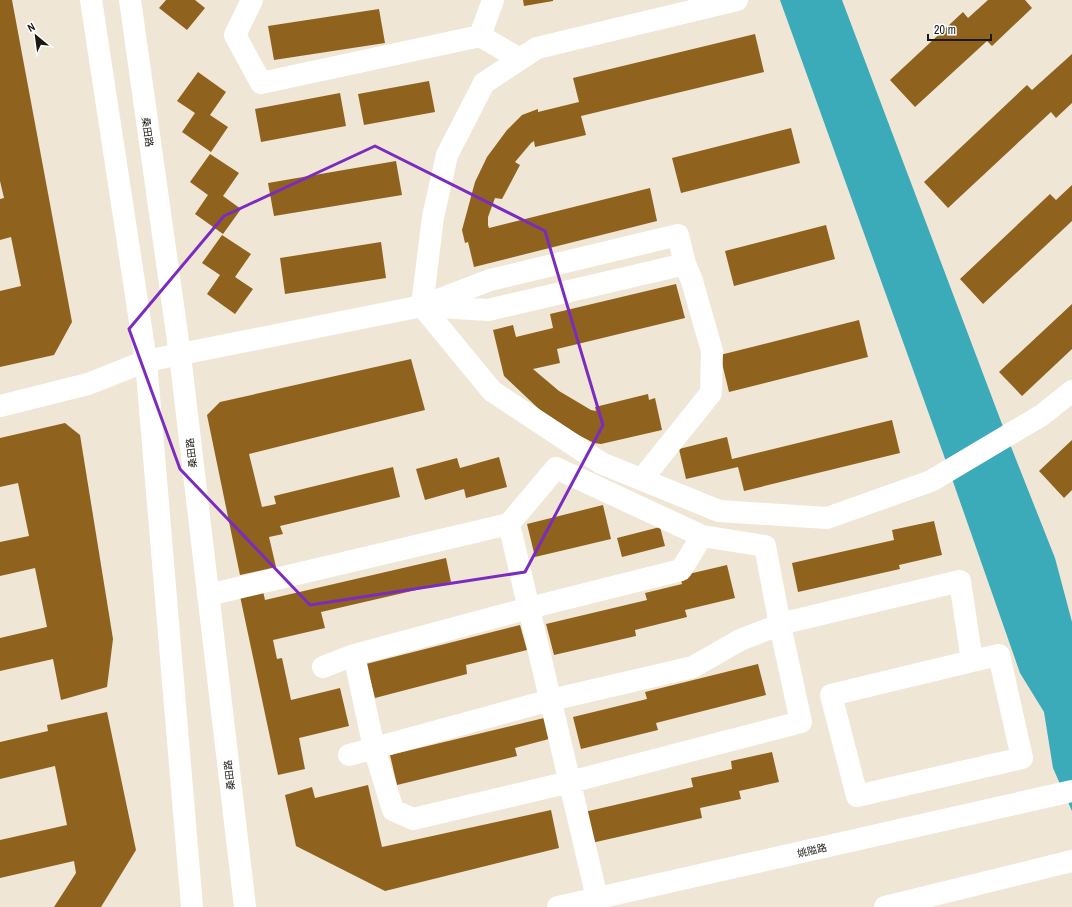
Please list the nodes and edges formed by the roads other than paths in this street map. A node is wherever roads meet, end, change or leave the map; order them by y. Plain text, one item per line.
1 (91, 0) edge
2 (130, 0) edge
3 (252, 0) edge
4 (492, 0) edge
5 (738, 0) edge
6 (480, 36) junction
7 (520, 59) junction
8 (685, 264) junction
9 (422, 306) junction
10 (180, 355) junction
11 (146, 362) junction
12 (1072, 391) edge
13 (0, 406) edge
14 (642, 479) junction
15 (509, 524) junction
16 (702, 536) junction
17 (208, 595) junction
18 (529, 608) junction
19 (780, 625) junction
20 (354, 656) junction
21 (972, 661) junction
22 (323, 667) dead end
23 (551, 700) junction
24 (374, 748) junction
25 (349, 755) dead end
26 (570, 782) junction
27 (1069, 792) edge
28 (1072, 861) edge
29 (597, 898) junction
30 (192, 907) edge
31 (245, 907) edge
32 (558, 907) edge
33 (886, 907) edge

1 - 11 main road
2 - 10 main road, 桑田路
3 - 6 main road
4 - 6 main road
5 - 7 main road
6 - 7 main road
7 - 9 main road
8 - 9 main road
8 - 9 main road
8 - 14 main road
9 - 10 main road
9 - 14 main road
10 - 11 main road
10 - 17 main road, 桑田路
11 - 13 main road
11 - 30 main road
12 - 14 main road
15 - 16 main road
15 - 17 main road
15 - 18 main road
16 - 18 main road
16 - 19 main road
17 - 31 main road, 桑田路
18 - 20 main road
18 - 23 main road
19 - 21 main road
19 - 23 main road
19 - 26 main road
20 - 22 main road
20 - 24 main road
21 - 21 main road
23 - 24 main road
23 - 26 main road
24 - 25 main road
24 - 26 main road
26 - 29 main road
27 - 29 main road, 姚隘路
28 - 33 main road
29 - 32 main road, 姚隘路

